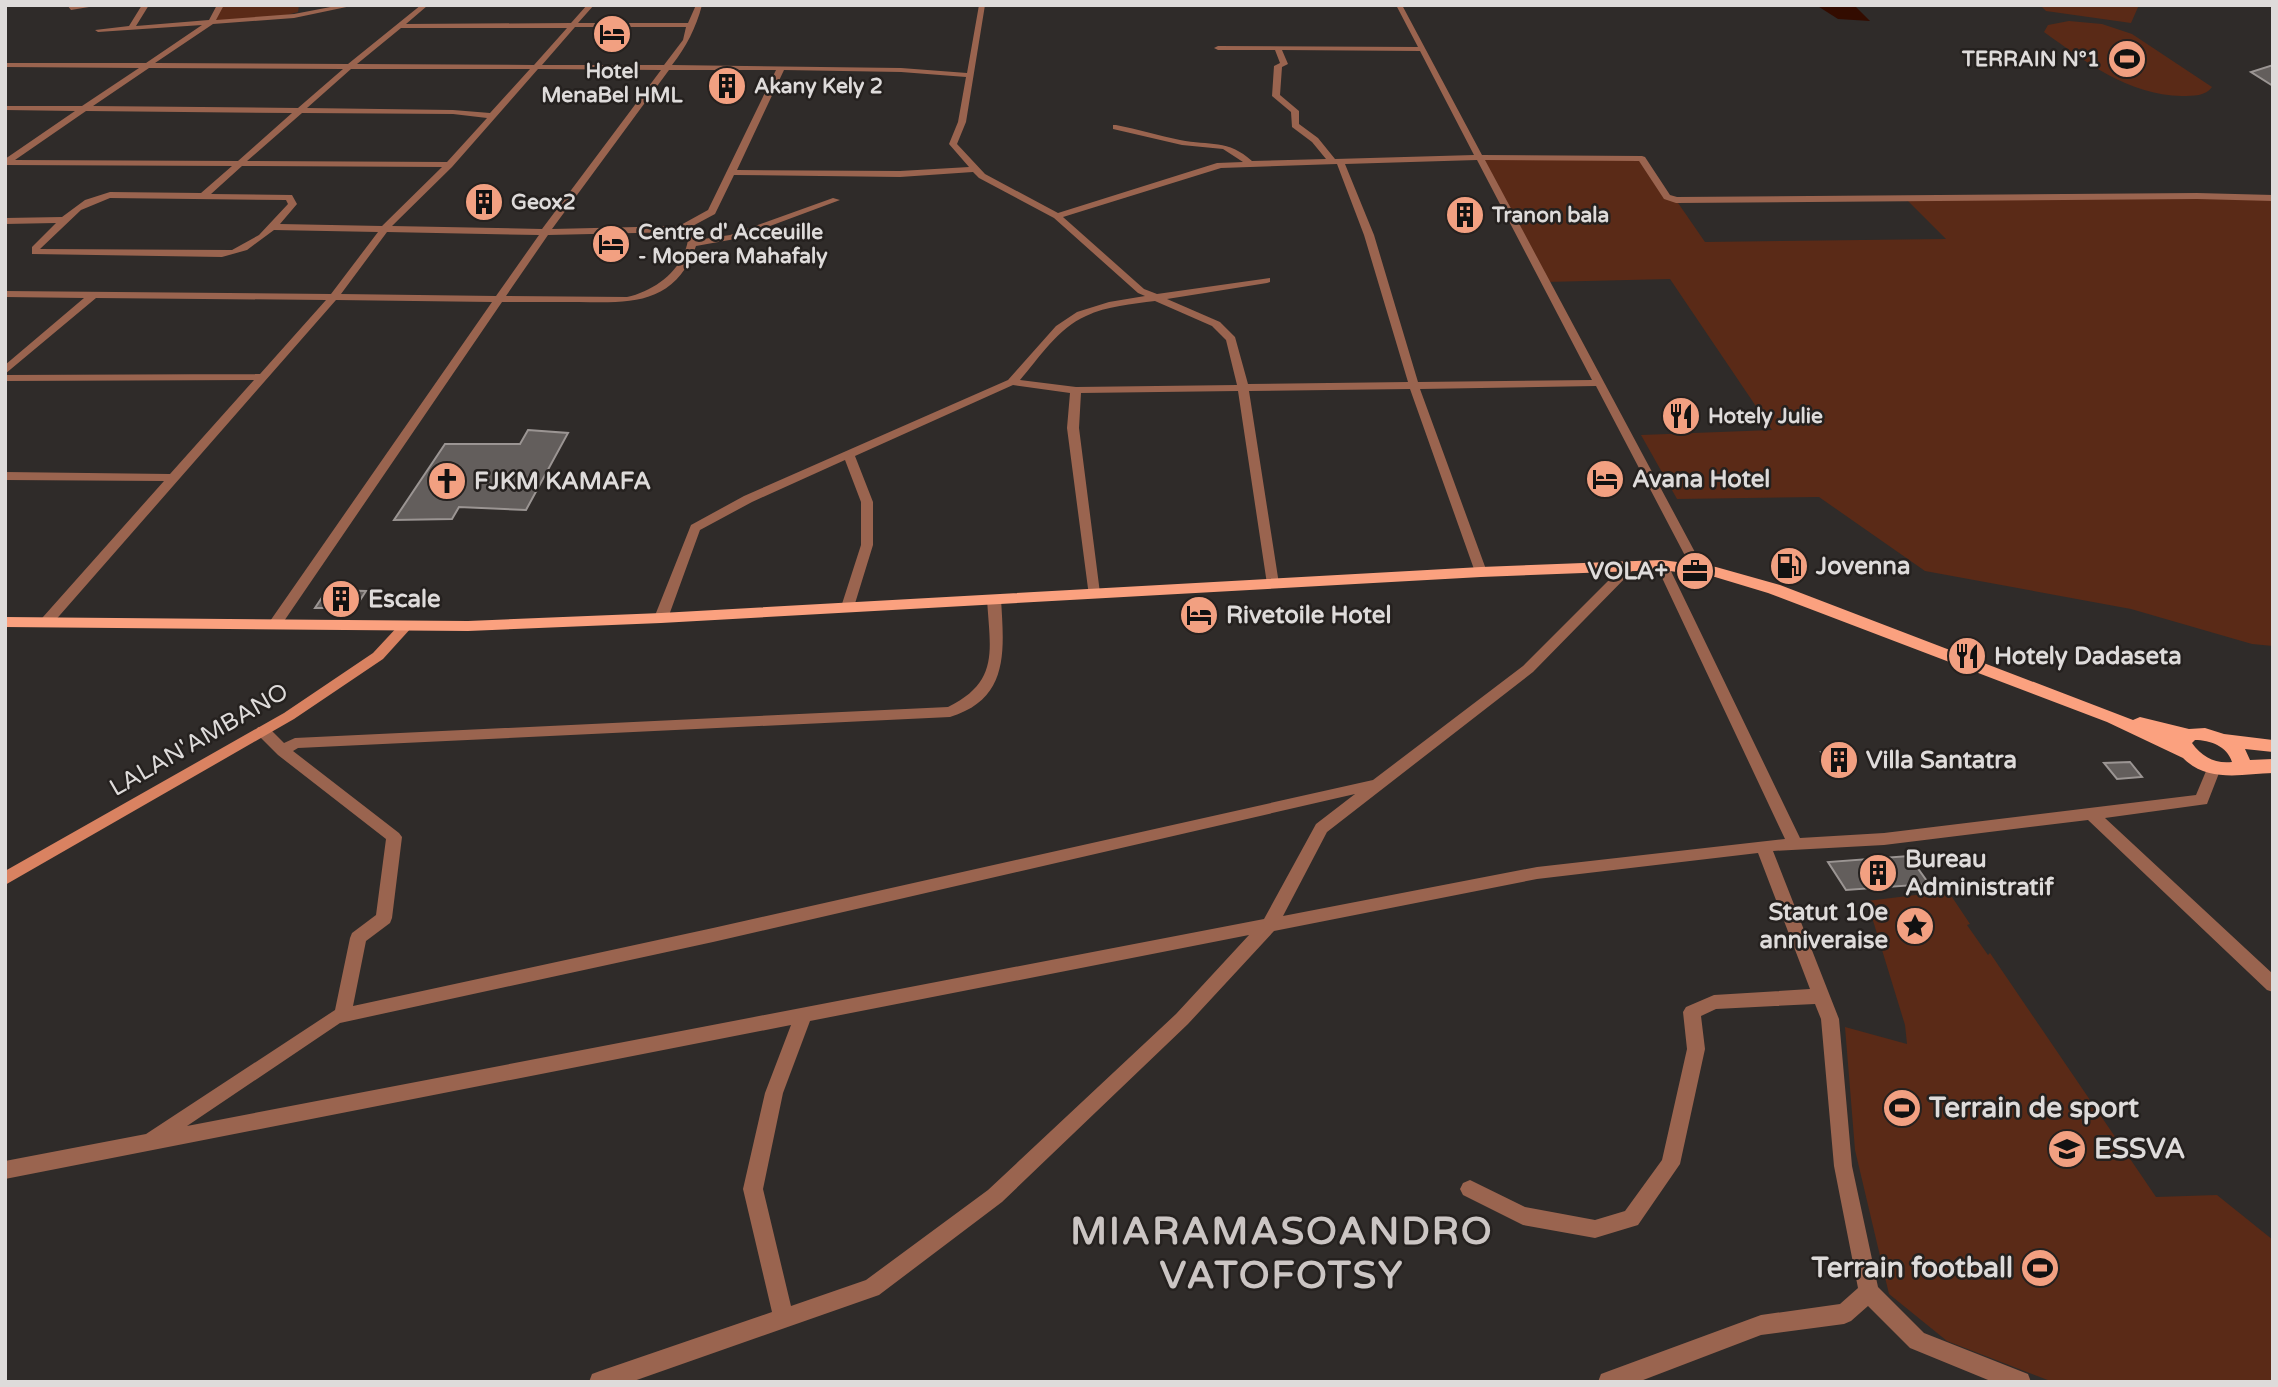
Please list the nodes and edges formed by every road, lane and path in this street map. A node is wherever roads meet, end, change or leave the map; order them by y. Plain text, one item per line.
1 (70, 5) edge
2 (98, 5) edge
3 (146, 5) edge
4 (221, 5) edge
5 (353, 5) edge
6 (591, 5) edge
7 (699, 5) edge
8 (982, 5) edge
9 (1399, 5) edge
10 (424, 6) edge
11 (211, 22) junction
12 (688, 25) junction
13 (401, 26) junction
14 (573, 26) junction
15 (131, 28) junction
16 (97, 30) dead end
17 (1219, 48) dead end
18 (1278, 49) junction
19 (1423, 49) junction
20 (5, 65) edge
21 (150, 65) junction
22 (350, 66) junction
23 (535, 67) junction
24 (667, 68) junction
25 (781, 68) junction
26 (970, 75) junction
27 (5, 108) edge
28 (86, 108) junction
29 (297, 111) junction
30 (492, 116) junction
31 (1116, 127) dead end
32 (1479, 157) junction
33 (5, 162) edge
34 (1336, 162) junction
35 (1249, 163) junction
36 (239, 164) junction
37 (449, 164) junction
38 (976, 169) junction
39 (732, 173) junction
40 (202, 197) junction
41 (2273, 198) edge
42 (836, 201) dead end
43 (1057, 216) junction
44 (64, 220) junction
45 (5, 221) edge
46 (272, 228) junction
47 (385, 228) junction
48 (681, 229) junction
49 (545, 232) junction
50 (693, 244) junction
51 (1267, 280) dead end
52 (5, 294) edge
53 (93, 295) junction
54 (1155, 296) junction
55 (330, 298) junction
56 (500, 299) junction
57 (5, 371) edge
58 (262, 377) junction
59 (5, 378) edge
60 (1012, 382) junction
61 (1598, 383) junction
62 (1414, 386) junction
63 (1243, 388) junction
64 (1076, 390) junction
65 (849, 454) junction
66 (5, 476) edge
67 (173, 478) junction
68 (1631, 565) junction
69 (1662, 565) junction
70 (1698, 569) junction
71 (1481, 572) junction
72 (1273, 584) junction
73 (1094, 593) junction
74 (994, 599) junction
75 (848, 607) junction
76 (661, 618) junction
77 (48, 620) junction
78 (5, 622) edge
79 (275, 624) junction
80 (405, 627) junction
81 (262, 731) junction
82 (2223, 740) junction
83 (2189, 744) junction
84 (2273, 746) edge
85 (283, 751) junction
86 (2273, 766) edge
87 (2238, 767) junction
88 (2214, 768) junction
89 (1376, 784) junction
90 (2091, 813) junction
91 (1795, 844) junction
92 (1763, 846) junction
93 (5, 879) edge
94 (1271, 923) junction
95 (2273, 985) edge
96 (1822, 996) junction
97 (343, 1015) junction
98 (803, 1017) junction
99 (147, 1143) junction
100 (5, 1170) edge
101 (1470, 1189) dead end
102 (1869, 1292) junction
103 (784, 1319) junction
104 (600, 1382) edge
105 (1609, 1382) edge
106 (2020, 1382) edge

1 - 2 street
3 - 15 street
4 - 11 street
5 - 11 street
6 - 14 street
7 - 12 street
8 - 26 street
9 - 19 street
10 - 13 street
11 - 15 street
11 - 21 street
12 - 14 street
12 - 24 street
13 - 14 street
13 - 22 street
14 - 23 street
15 - 16 street
17 - 18 street
18 - 19 street
18 - 34 street
19 - 32 street
20 - 21 street
21 - 22 street
21 - 28 street
22 - 23 street
22 - 29 street
23 - 24 street
23 - 30 street
24 - 25 street
24 - 49 street
25 - 26 street
25 - 39 street
26 - 38 street
27 - 28 street
28 - 29 street
28 - 33 street
29 - 30 street
29 - 36 street
30 - 37 street
31 - 35 street
32 - 34 street
32 - 41 street
32 - 61 street
33 - 36 street
34 - 35 street
34 - 62 street
35 - 43 street
36 - 37 street
36 - 40 street
37 - 47 street
38 - 39 street
38 - 43 street
39 - 48 street
40 - 44 street
40 - 46 street
42 - 50 street
43 - 54 street
44 - 45 street
44 - 46 street
46 - 47 street
47 - 49 street
47 - 55 street
48 - 49 street
48 - 50 street
49 - 56 street
50 - 56 street
51 - 54 street
52 - 53 street
53 - 55 street
53 - 57 street
54 - 60 street
54 - 63 street
55 - 56 street
55 - 58 street
56 - 79 street
58 - 59 street
58 - 67 street
60 - 64 street
60 - 65 street
61 - 62 street
61 - 70 street
62 - 63 street
62 - 71 street
63 - 64 street
63 - 72 street
64 - 73 street
65 - 75 street
65 - 76 street
66 - 67 street
67 - 77 street
68 - 69 main road
68 - 71 main road
68 - 89 street
69 - 70 main road
69 - 91 street
70 - 83 main road
71 - 72 main road
72 - 73 main road
73 - 74 main road
74 - 75 main road
74 - 85 street
75 - 76 main road
76 - 80 main road
77 - 78 main road
77 - 79 main road
79 - 80 main road
80 - 81 street, LALAN'AMBANO
81 - 85 street
81 - 93 street, LALAN'AMBANO
82 - 83 main road
82 - 84 main road
82 - 87 main road
83 - 88 main road
85 - 97 street
86 - 87 main road
87 - 88 main road
88 - 90 street
89 - 94 street
89 - 97 street
90 - 91 street
90 - 95 street
91 - 92 street
92 - 94 street
92 - 96 street
94 - 98 street
94 - 103 street
96 - 101 street
96 - 102 street
97 - 99 street
98 - 99 street
98 - 103 street
99 - 100 street
102 - 105 street
102 - 106 street
103 - 104 street

